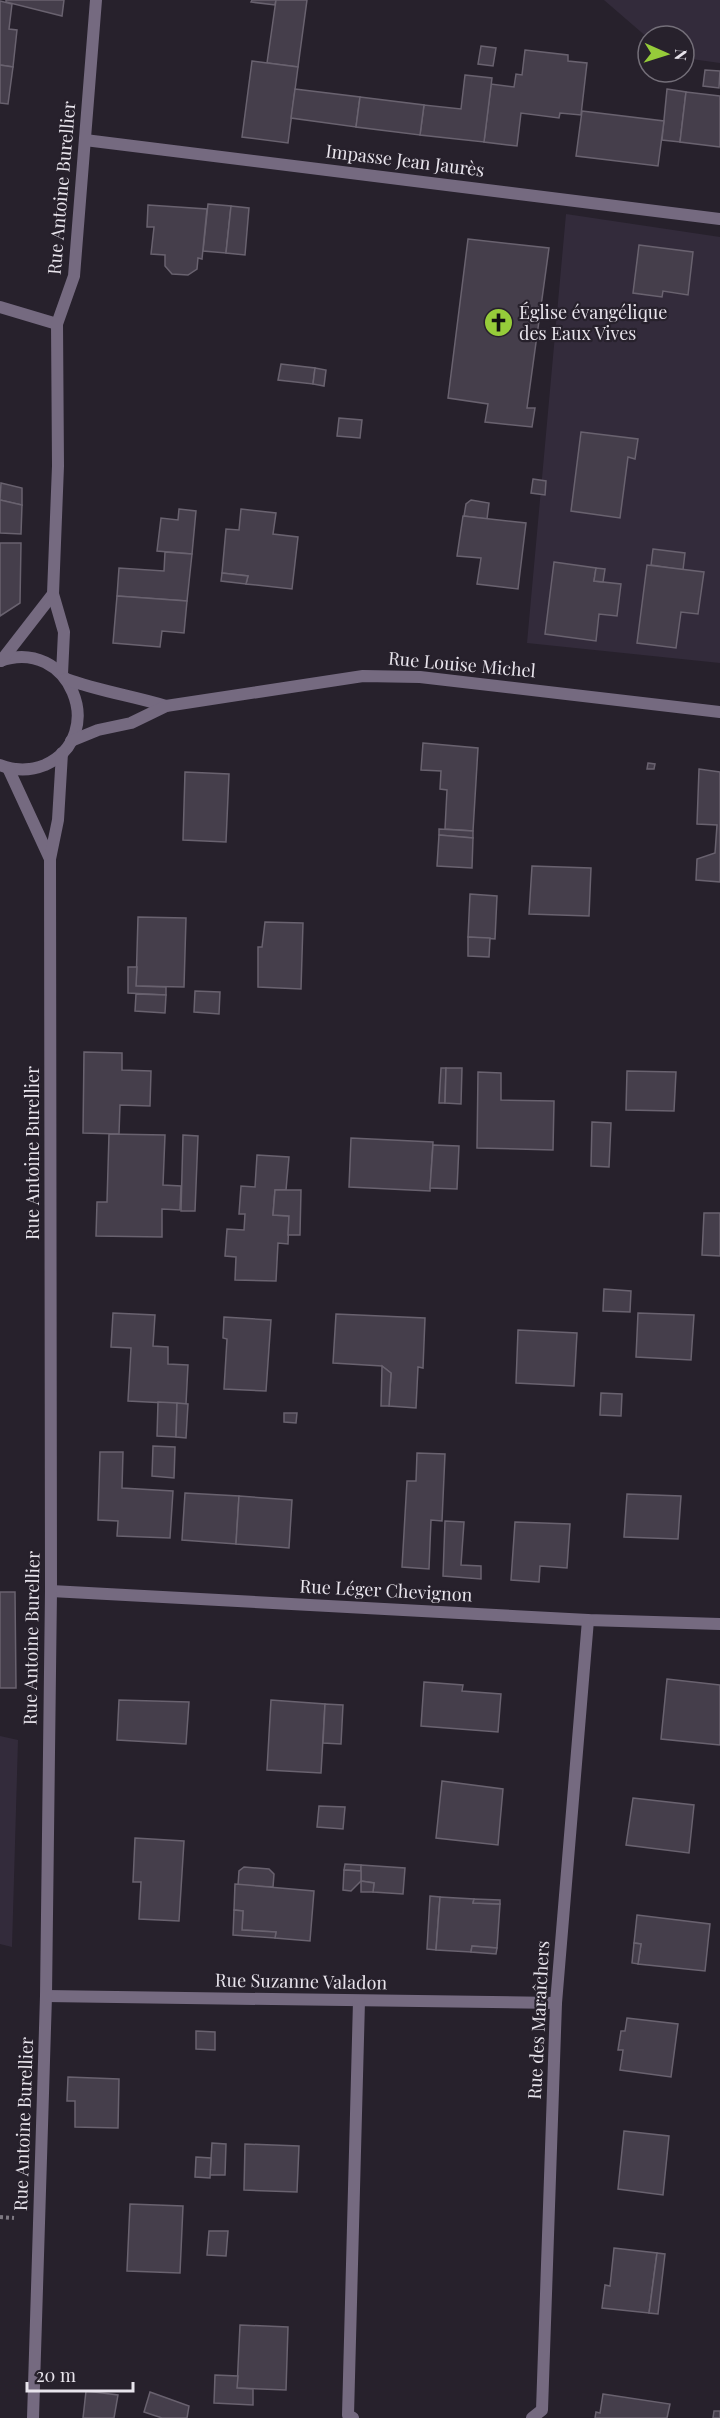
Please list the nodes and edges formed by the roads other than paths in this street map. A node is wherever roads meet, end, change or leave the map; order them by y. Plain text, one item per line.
1 (96, 0) edge
2 (85, 140) junction
3 (720, 219) edge
4 (0, 307) edge
5 (57, 324) junction
6 (53, 594) junction
7 (1, 661) edge
8 (64, 677) junction
9 (166, 706) junction
10 (720, 712) edge
11 (71, 741) junction
12 (62, 753) junction
13 (4, 767) edge
14 (50, 859) junction
15 (51, 1591) junction
16 (588, 1620) junction
17 (720, 1624) edge
18 (46, 1996) junction
19 (359, 2001) junction
20 (556, 2003) junction
21 (33, 2418) edge
22 (353, 2418) edge
23 (532, 2418) edge

1 - 2 street, Rue Antoine Burellier
2 - 3 street, Impasse Jean Jaurès
2 - 5 street, Rue Antoine Burellier
4 - 5 street
5 - 6 street, Rue Antoine Burellier
6 - 7 street
6 - 8 street, Rue Antoine Burellier
7 - 8 street, Rue Louise Michel
8 - 9 street, Rue Louise Michel
8 - 11 street
9 - 10 street, Rue Louise Michel
9 - 11 street, Rue Louise Michel
11 - 12 street
12 - 13 street
12 - 14 street, Rue Antoine Burellier
13 - 14 street, Rue Antoine Burellier
14 - 15 street, Rue Antoine Burellier
15 - 16 street, Rue Léger Chevignon
15 - 18 street, Rue Antoine Burellier
16 - 17 street, Rue Léger Chevignon
16 - 20 street, Rue des Maraîchers
18 - 19 street, Rue Suzanne Valadon
18 - 21 street, Rue Antoine Burellier
19 - 20 street, Rue Suzanne Valadon
19 - 22 street
20 - 23 street, Rue des Maraîchers

